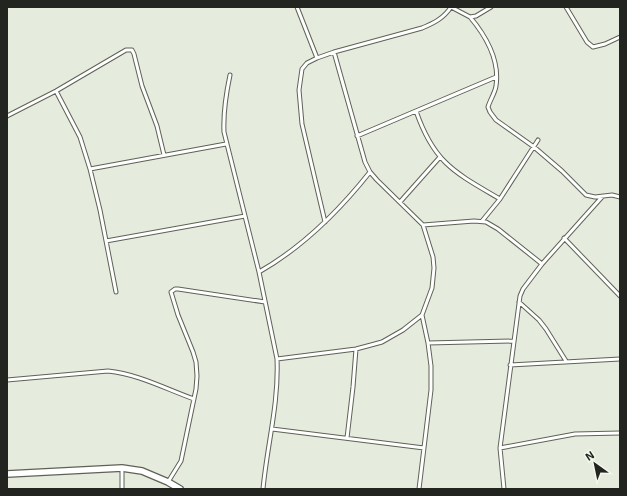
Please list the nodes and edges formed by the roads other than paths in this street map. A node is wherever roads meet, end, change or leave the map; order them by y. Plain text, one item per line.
1 (297, 7) edge
2 (451, 7) edge
3 (490, 7) edge
4 (566, 7) edge
5 (470, 17) junction
6 (620, 37) edge
7 (334, 52) junction
8 (317, 58) junction
9 (230, 75) dead end
10 (496, 77) junction
11 (56, 91) junction
12 (416, 110) junction
13 (7, 116) edge
14 (357, 136) junction
15 (538, 140) dead end
16 (226, 144) junction
17 (534, 148) junction
18 (164, 155) junction
19 (440, 157) junction
20 (90, 169) junction
21 (370, 172) junction
22 (602, 197) junction
23 (620, 197) edge
24 (500, 199) junction
25 (400, 202) junction
26 (245, 216) junction
27 (482, 221) junction
28 (325, 222) junction
29 (423, 225) junction
30 (564, 238) junction
31 (106, 242) junction
32 (542, 264) junction
33 (259, 272) junction
34 (116, 292) dead end
35 (620, 296) edge
36 (265, 302) junction
37 (519, 302) junction
38 (422, 315) junction
39 (514, 341) junction
40 (428, 343) junction
41 (356, 349) junction
42 (277, 359) junction
43 (620, 359) edge
44 (566, 361) junction
45 (510, 365) junction
46 (7, 380) edge
47 (194, 399) junction
48 (272, 429) junction
49 (620, 433) edge
50 (347, 438) junction
51 (424, 448) junction
52 (500, 448) junction
53 (122, 468) junction
54 (7, 474) edge
55 (168, 482) junction
56 (122, 489) edge
57 (180, 489) edge
58 (263, 489) edge
59 (418, 489) edge
60 (504, 489) edge

1 - 8 lane
2 - 5 lane
2 - 7 lane
3 - 5 lane
4 - 6 lane
5 - 10 lane
7 - 8 lane
7 - 14 lane
8 - 28 lane
9 - 16 lane
10 - 12 lane
10 - 17 lane
11 - 13 lane
11 - 18 lane
11 - 20 lane
12 - 14 lane
12 - 19 lane
14 - 21 lane
15 - 17 lane
16 - 18 lane
16 - 26 lane
17 - 22 lane
17 - 24 lane
18 - 20 lane
19 - 24 lane
19 - 25 lane
20 - 31 lane
21 - 25 lane
21 - 28 lane
22 - 23 lane
22 - 30 lane
24 - 27 lane
25 - 29 lane
26 - 31 lane
26 - 33 lane
27 - 29 lane
27 - 32 lane
28 - 33 lane
29 - 38 lane
30 - 32 lane
30 - 35 lane
31 - 34 lane
32 - 37 lane
33 - 36 lane
36 - 42 lane
36 - 47 lane
37 - 39 lane
37 - 44 lane
38 - 40 lane
38 - 41 lane
39 - 40 lane
39 - 45 lane
40 - 51 lane
41 - 42 lane
41 - 50 lane
42 - 48 lane
43 - 44 lane
44 - 45 lane
45 - 52 lane
46 - 47 lane
47 - 55 lane
48 - 50 lane
48 - 58 lane
49 - 52 lane
50 - 51 lane
51 - 59 lane
52 - 60 lane
53 - 54 street
53 - 55 street
53 - 56 lane
55 - 57 street

